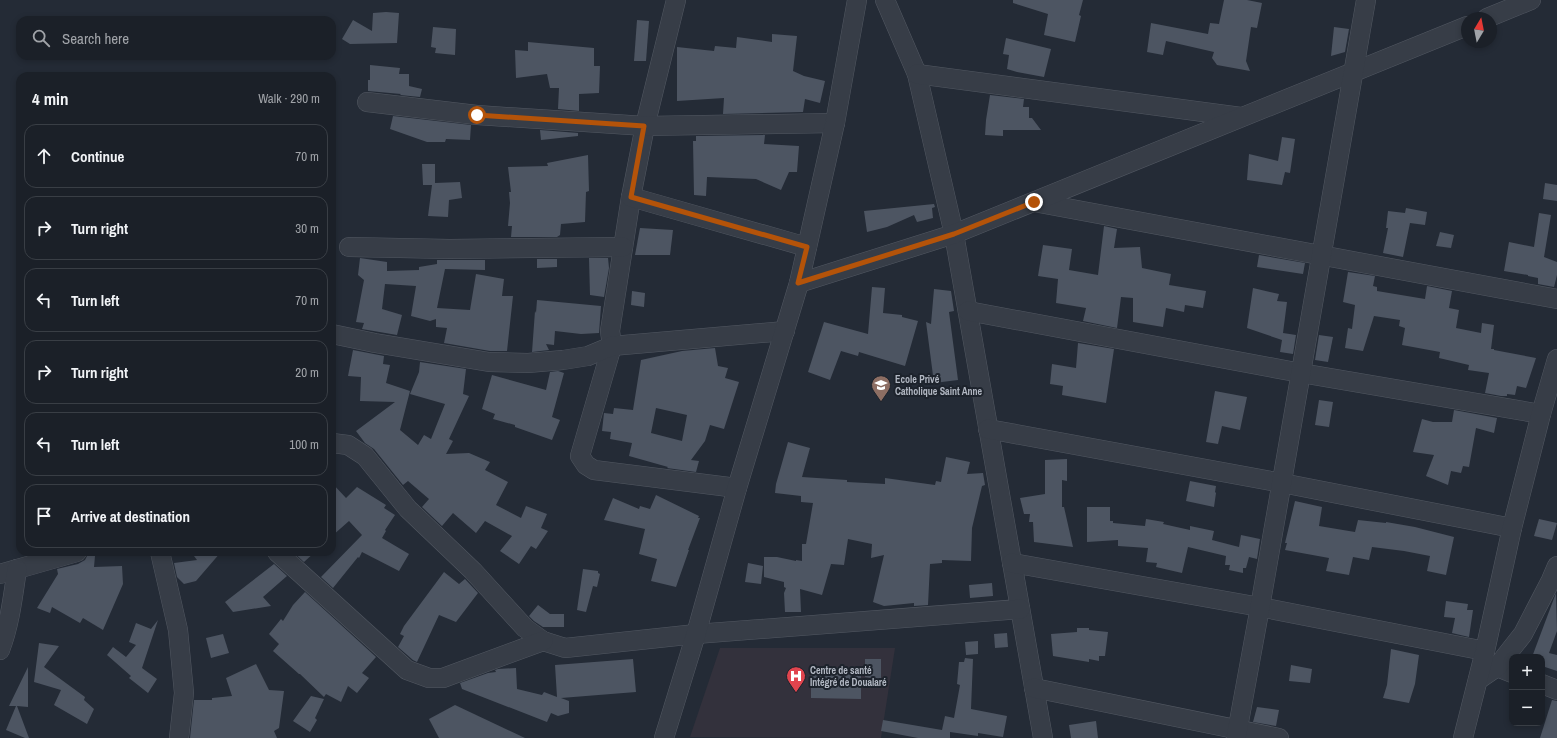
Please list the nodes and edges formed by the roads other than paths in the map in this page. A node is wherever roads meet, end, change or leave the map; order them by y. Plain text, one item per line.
1 (676, 0) edge
2 (856, 0) edge
3 (885, 0) edge
4 (1366, 0) edge
5 (1531, 0) edge
6 (1497, 14) edge
7 (1461, 28) edge
8 (1353, 72) junction
9 (917, 74) junction
10 (367, 102) dead end
11 (1242, 117) junction
12 (835, 123) junction
13 (644, 126) junction
14 (631, 197) junction
15 (1034, 202) junction
16 (954, 234) junction
17 (349, 247) dead end
18 (624, 247) junction
19 (807, 247) junction
20 (1322, 256) junction
21 (798, 283) junction
22 (1557, 299) edge
23 (968, 311) junction
24 (785, 331) junction
25 (336, 335) edge
26 (612, 346) junction
27 (1557, 359) edge
28 (1300, 373) junction
29 (1541, 414) junction
30 (988, 429) junction
31 (336, 444) edge
32 (1282, 483) junction
33 (737, 488) junction
34 (1512, 528) junction
35 (63, 556) edge
36 (161, 556) edge
37 (281, 556) edge
38 (1012, 563) junction
39 (1557, 566) edge
40 (9, 572) edge
41 (1260, 607) junction
42 (1020, 609) junction
43 (696, 634) junction
44 (543, 641) junction
45 (0, 650) edge
46 (1486, 651) junction
47 (1504, 670) edge
48 (1478, 680) junction
49 (1545, 685) edge
50 (1034, 688) junction
51 (1557, 690) edge
52 (1236, 733) edge
53 (668, 737) edge
54 (1042, 737) edge
55 (180, 738) edge
56 (1279, 738) edge
57 (1463, 738) edge

1 - 13 street
2 - 12 street
3 - 9 street
4 - 8 street
5 - 6 street
7 - 8 street
8 - 11 street
8 - 20 street
9 - 11 street
9 - 16 street
10 - 13 street
11 - 15 street
12 - 13 street
12 - 19 street
13 - 14 street
14 - 18 street
14 - 19 street
15 - 16 street
15 - 20 street
16 - 21 street
16 - 23 street
17 - 18 street
18 - 26 street
19 - 21 street
20 - 22 street
20 - 28 street
21 - 24 street
23 - 28 street
23 - 30 street
24 - 26 street
24 - 33 street
25 - 26 street
26 - 33 street
27 - 29 street
28 - 29 street
28 - 32 street
29 - 34 street
30 - 32 street
30 - 38 street
31 - 44 street
32 - 34 street
32 - 41 street
33 - 43 street
34 - 46 street
35 - 40 street
36 - 55 street
37 - 44 street
38 - 41 street
38 - 42 street
39 - 47 street
40 - 45 street
41 - 46 street
41 - 52 street
42 - 43 street
42 - 50 street
43 - 44 street
43 - 53 street
46 - 48 street
47 - 48 street
48 - 57 street
49 - 51 street
50 - 52 street
50 - 54 street
52 - 56 street

